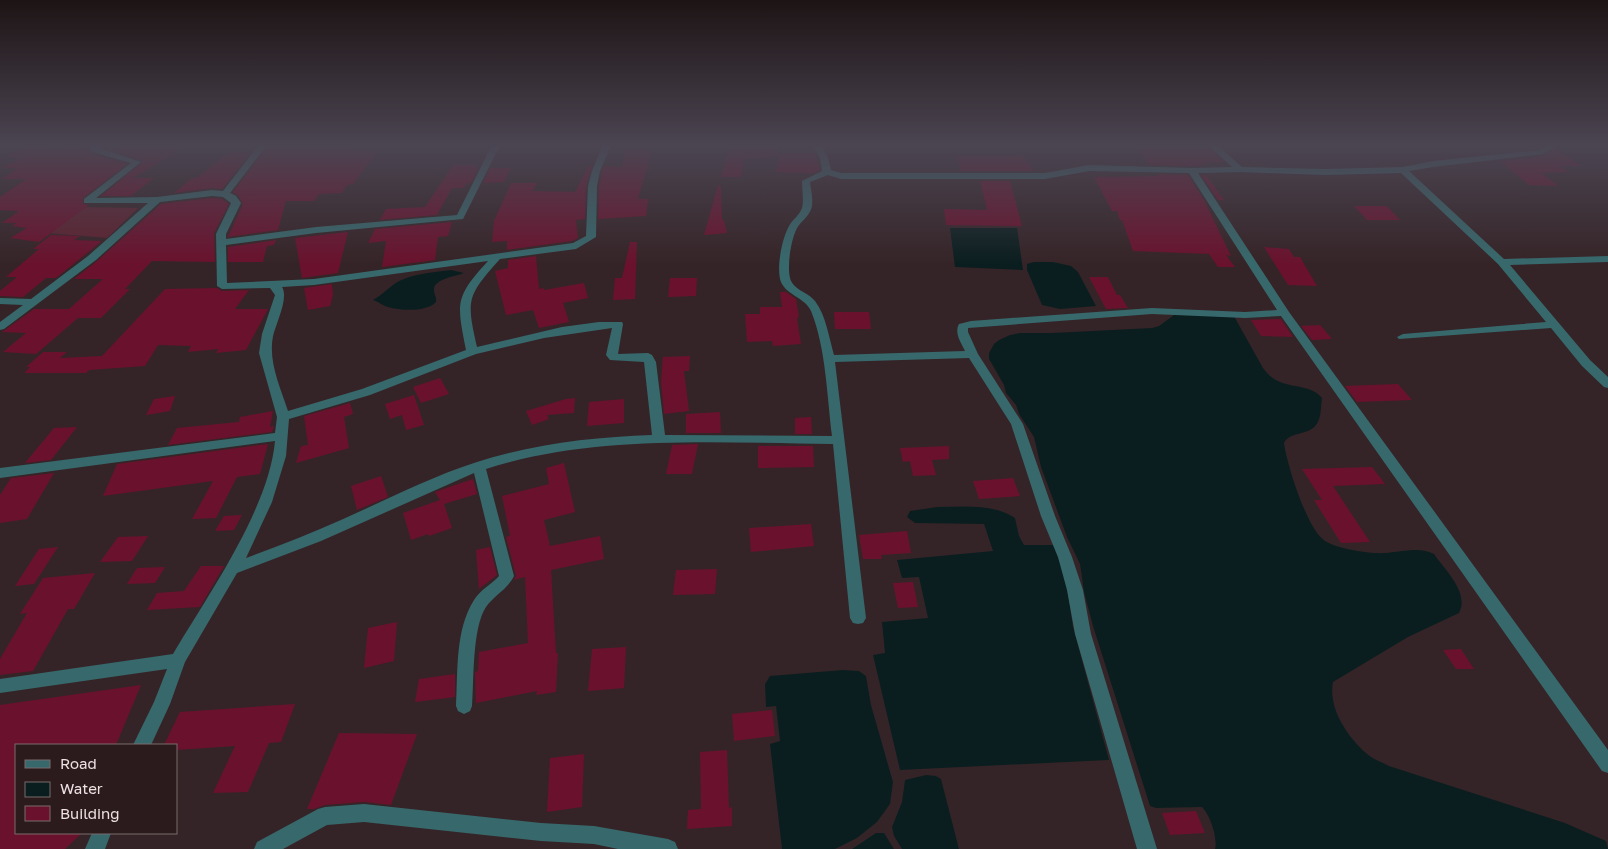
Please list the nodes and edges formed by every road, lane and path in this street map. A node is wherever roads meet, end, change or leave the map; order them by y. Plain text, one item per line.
1 (108, 185) edge
2 (232, 185) edge
3 (476, 185) edge
4 (593, 185) edge
5 (806, 185) edge
6 (1201, 185) edge
7 (1419, 185) edge
8 (225, 194) junction
9 (157, 200) junction
10 (220, 243) junction
11 (498, 256) junction
12 (1608, 259) edge
13 (1502, 262) junction
14 (274, 285) junction
15 (0, 301) edge
16 (33, 302) junction
17 (1284, 313) junction
18 (1554, 325) junction
19 (0, 327) edge
20 (1403, 337) dead end
21 (472, 352) junction
22 (972, 354) junction
23 (829, 359) junction
24 (1608, 384) edge
25 (283, 417) junction
26 (282, 436) junction
27 (659, 440) junction
28 (839, 440) junction
29 (479, 466) junction
30 (0, 473) edge
31 (231, 570) junction
32 (858, 618) dead end
33 (178, 660) junction
34 (0, 686) edge
35 (464, 706) dead end
36 (142, 744) edge
37 (1608, 765) edge
38 (102, 834) edge
39 (95, 849) edge
40 (264, 849) edge
41 (668, 849) edge
42 (1148, 849) edge

1 - 9 street
2 - 8 street
3 - 10 street
4 - 11 street
5 - 23 street
6 - 17 street
7 - 13 street
8 - 9 street
8 - 10 street
9 - 16 street
10 - 14 street
11 - 14 street
11 - 21 street
12 - 13 street
13 - 18 street
14 - 25 street
15 - 16 street
16 - 19 street
17 - 22 street
17 - 37 street
18 - 20 street
18 - 24 street
21 - 25 street
21 - 27 street
22 - 23 street
22 - 42 street
23 - 28 street
25 - 26 street
26 - 30 street
26 - 31 street
27 - 28 street
27 - 29 street
28 - 32 street
29 - 31 street
29 - 35 street
31 - 33 street
33 - 34 street
33 - 36 street
38 - 39 street
40 - 41 street

